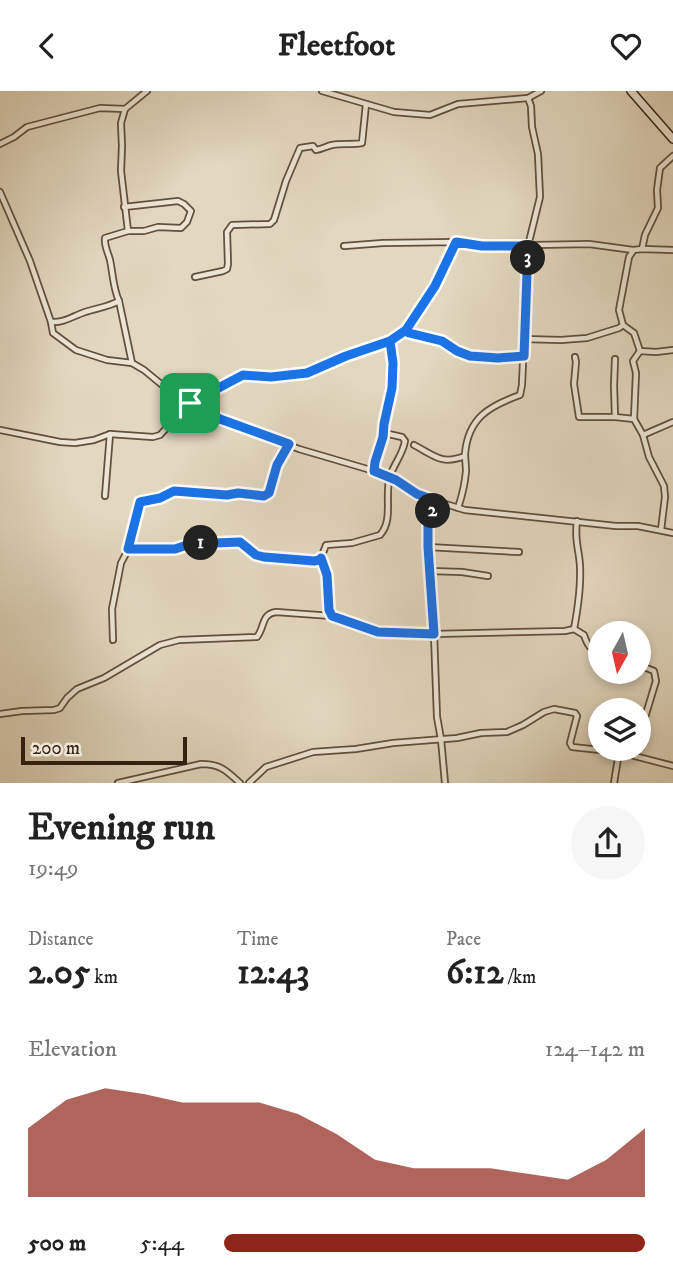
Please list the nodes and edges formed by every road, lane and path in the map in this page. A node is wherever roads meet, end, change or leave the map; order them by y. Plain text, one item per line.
1 (146, 91) edge
2 (322, 91) edge
3 (541, 91) edge
4 (631, 91) edge
5 (528, 98) junction
6 (366, 104) junction
7 (125, 109) junction
8 (673, 139) edge
9 (0, 144) edge
10 (673, 156) edge
11 (0, 193) edge
12 (124, 207) junction
13 (128, 231) junction
14 (456, 242) junction
15 (344, 246) dead end
16 (528, 246) junction
17 (642, 249) junction
18 (633, 250) junction
19 (673, 250) edge
20 (195, 277) dead end
21 (119, 301) junction
22 (51, 322) junction
23 (623, 325) junction
24 (406, 330) junction
25 (524, 339) junction
26 (390, 341) junction
27 (673, 350) edge
28 (640, 351) junction
29 (524, 356) junction
30 (575, 358) dead end
31 (615, 359) dead end
32 (132, 363) junction
33 (190, 403) junction
34 (615, 417) junction
35 (635, 419) junction
36 (673, 422) edge
37 (0, 430) edge
38 (384, 433) junction
39 (110, 434) junction
40 (643, 435) junction
41 (289, 444) junction
42 (414, 445) dead end
43 (465, 456) junction
44 (374, 471) junction
45 (390, 477) junction
46 (104, 496) dead end
47 (436, 501) junction
48 (458, 508) junction
49 (577, 521) junction
50 (661, 530) junction
51 (673, 533) edge
52 (428, 547) junction
53 (128, 549) junction
54 (519, 552) dead end
55 (321, 558) junction
56 (430, 571) junction
57 (488, 576) dead end
58 (332, 616) junction
59 (574, 629) junction
60 (434, 634) junction
61 (113, 640) dead end
62 (588, 646) edge
63 (651, 670) edge
64 (650, 698) edge
65 (0, 714) edge
66 (441, 739) junction
67 (588, 749) edge
68 (651, 760) edge
69 (618, 761) edge
70 (673, 766) edge
71 (118, 782) edge
72 (240, 782) edge
73 (248, 782) edge
74 (445, 782) edge
75 (614, 782) edge

1 - 7 street
2 - 6 street
3 - 5 street
4 - 8 main road
5 - 6 street
5 - 16 street
6 - 20 street
7 - 9 street
7 - 12 street
10 - 17 street
11 - 22 street
12 - 13 street
12 - 13 street
13 - 21 street
14 - 15 street
14 - 16 street
14 - 24 street
16 - 18 street
16 - 25 street
17 - 18 street
17 - 19 street
18 - 23 street
21 - 22 street
21 - 32 street
22 - 32 street
23 - 25 street
23 - 28 street
24 - 26 street
24 - 29 street
25 - 29 street
26 - 33 street
26 - 38 street
27 - 28 street
28 - 35 street
29 - 43 street
30 - 34 street
31 - 34 street
32 - 33 street
33 - 39 street
33 - 41 street
34 - 35 street
35 - 40 street
36 - 40 street
37 - 39 street
38 - 44 street
38 - 45 street
39 - 46 street
40 - 50 street
41 - 44 street
41 - 53 street
42 - 43 street
43 - 48 street
44 - 45 street
45 - 47 street
45 - 55 street
47 - 48 street
47 - 52 street
48 - 49 street
49 - 50 street
49 - 59 street
50 - 51 street
52 - 54 street
52 - 56 street
53 - 55 street
53 - 61 street
55 - 58 street
56 - 57 street
56 - 60 street
58 - 60 street
58 - 65 street
59 - 60 street
59 - 62 street
60 - 66 street
63 - 64 street
66 - 67 street
66 - 73 street
66 - 74 street
68 - 70 street
69 - 75 street
71 - 72 street

